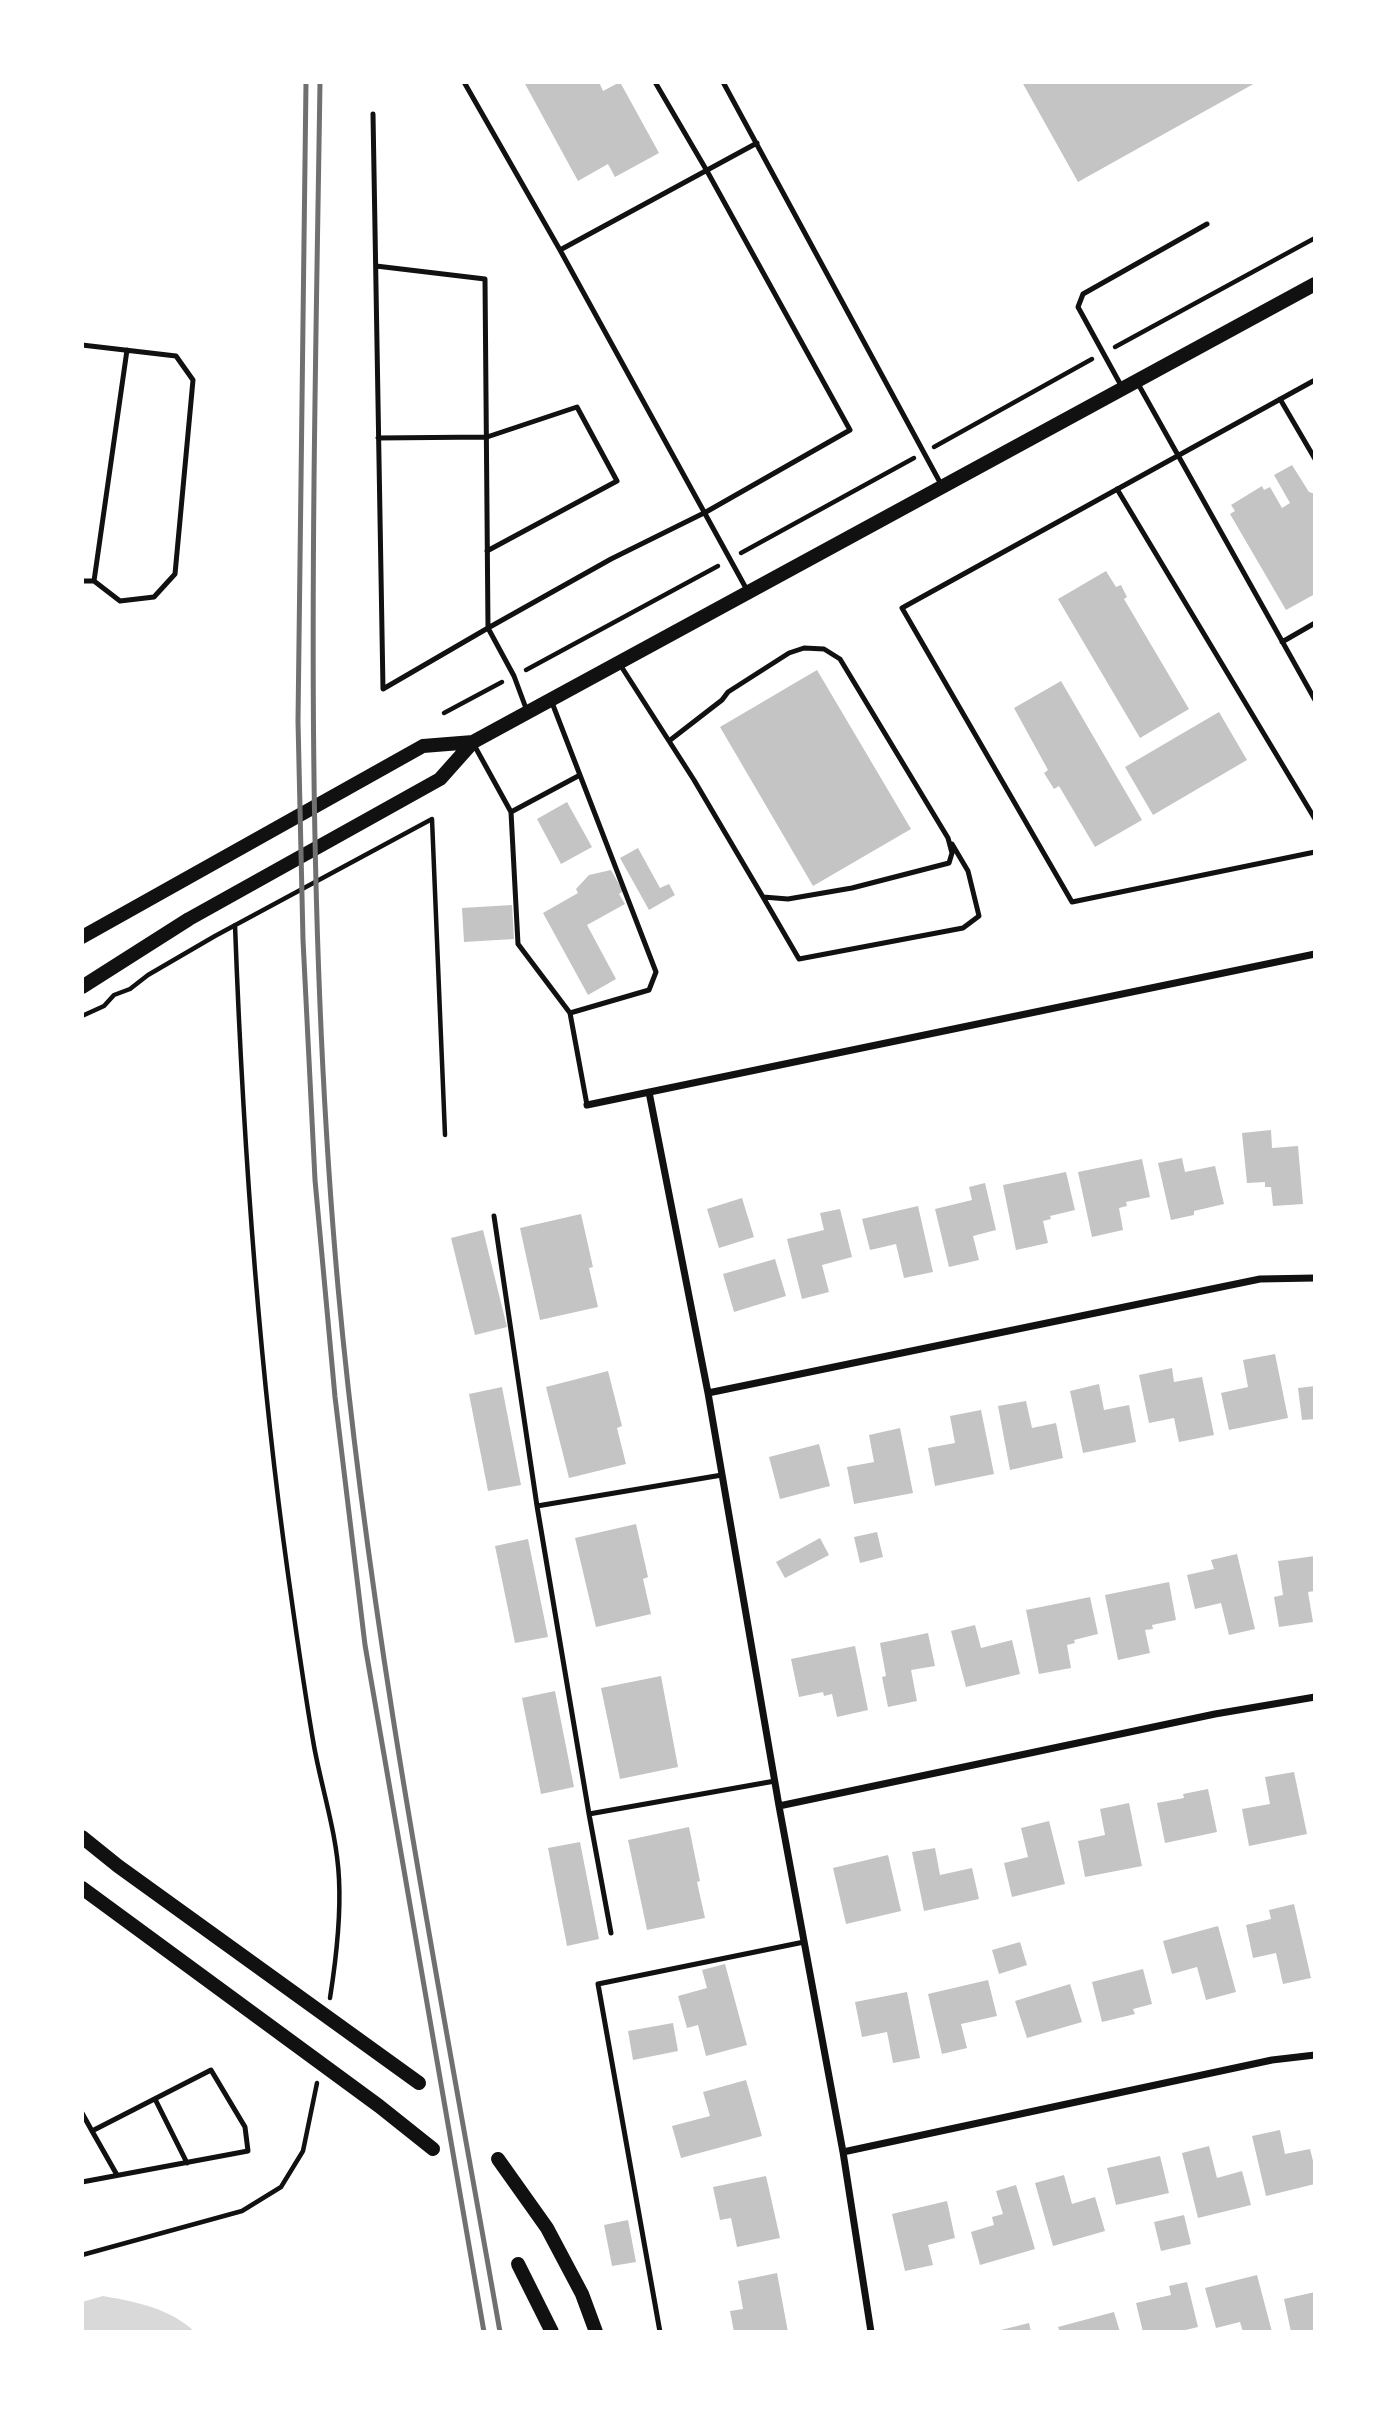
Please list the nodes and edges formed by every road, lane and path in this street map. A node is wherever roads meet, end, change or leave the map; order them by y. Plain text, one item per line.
1 (464, 82) edge
2 (655, 82) edge
3 (723, 82) edge
4 (373, 114) dead end
5 (757, 143) junction
6 (707, 171) junction
7 (1207, 224) dead end
8 (1315, 238) edge
9 (560, 250) junction
10 (376, 266) junction
11 (1315, 284) edge
12 (82, 345) edge
13 (127, 350) junction
14 (1104, 353) junction
15 (1315, 380) edge
16 (1136, 381) junction
17 (1123, 388) junction
18 (1280, 399) junction
19 (486, 437) junction
20 (378, 438) junction
21 (925, 452) junction
22 (1177, 456) junction
23 (1315, 459) edge
24 (943, 486) junction
25 (1117, 489) junction
26 (706, 512) junction
27 (487, 551) junction
28 (731, 559) junction
29 (94, 580) junction
30 (82, 581) edge
31 (748, 592) junction
32 (1315, 623) edge
33 (488, 628) junction
34 (1282, 642) junction
35 (619, 663) junction
36 (514, 676) junction
37 (1315, 682) edge
38 (1307, 687) junction
39 (551, 700) junction
40 (1315, 700) edge
41 (527, 712) junction
42 (444, 713) dead end
43 (669, 741) junction
44 (472, 742) junction
45 (580, 775) junction
46 (511, 812) junction
47 (1315, 818) edge
48 (948, 838) junction
49 (1315, 852) edge
50 (763, 897) junction
51 (235, 925) junction
52 (82, 937) edge
53 (1315, 954) edge
54 (82, 987) edge
55 (570, 1013) junction
56 (82, 1016) edge
57 (649, 1092) junction
58 (587, 1105) joint
59 (445, 1135) dead end
60 (494, 1216) dead end
61 (1315, 1278) edge
62 (708, 1392) junction
63 (722, 1475) junction
64 (537, 1506) junction
65 (1315, 1697) edge
66 (775, 1781) junction
67 (779, 1805) junction
68 (589, 1814) junction
69 (82, 1837) edge
70 (82, 1888) edge
71 (611, 1933) dead end
72 (804, 1942) junction
73 (333, 1975) dead end
74 (1315, 2055) edge
75 (419, 2083) dead end
76 (155, 2099) junction
77 (315, 2102) dead end
78 (82, 2113) edge
79 (92, 2131) junction
80 (433, 2149) dead end
81 (843, 2152) junction
82 (498, 2159) dead end
83 (187, 2163) junction
84 (117, 2175) junction
85 (82, 2182) edge
86 (82, 2255) edge
87 (518, 2264) dead end
88 (552, 2332) edge
89 (596, 2332) edge
90 (660, 2332) edge
91 (871, 2332) edge

1 - 9 lane
2 - 6 lane
3 - 5 lane
4 - 10 lane
5 - 6 lane
5 - 21 lane
6 - 9 lane
6 - 26 lane
7 - 14 lane
8 - 14 path
9 - 26 lane
10 - 19 lane
10 - 20 lane
11 - 16 main road
12 - 13 lane
13 - 29 lane
13 - 29 lane
14 - 17 lane
14 - 21 path
15 - 18 lane
16 - 17 main road
16 - 22 lane
17 - 24 main road
18 - 22 lane
18 - 23 lane
19 - 20 lane
19 - 27 lane
19 - 27 lane
20 - 33 lane
21 - 24 lane
21 - 28 path
22 - 25 lane
22 - 34 lane
24 - 31 main road
25 - 47 lane
25 - 49 lane
26 - 28 lane
26 - 33 lane
27 - 33 lane
28 - 31 lane
28 - 36 path
29 - 30 lane
31 - 35 main road
32 - 34 lane
33 - 36 lane
34 - 38 lane
35 - 39 main road
35 - 43 lane
36 - 41 lane
36 - 42 path
37 - 38 lane
38 - 40 lane
39 - 41 main road
39 - 45 lane
41 - 44 main road
43 - 48 lane
43 - 50 lane
44 - 46 lane
44 - 52 main road
44 - 54 main road
45 - 46 lane
45 - 55 lane
46 - 55 lane
48 - 50 lane
48 - 50 lane
51 - 56 path
51 - 59 path
51 - 73 path
53 - 57 street
55 - 58 lane
57 - 58 street
57 - 62 street
60 - 64 lane
61 - 62 street
62 - 63 street
63 - 64 lane
63 - 66 street
64 - 68 lane
65 - 67 street
66 - 67 street
66 - 68 lane
67 - 72 street
68 - 71 lane
69 - 75 main road
70 - 80 main road
72 - 81 street
72 - 90 lane
74 - 81 street
76 - 79 lane
76 - 83 lane
76 - 83 lane
77 - 86 path
78 - 79 lane
79 - 84 lane
81 - 91 street
82 - 89 main road
83 - 84 lane
84 - 85 lane
87 - 88 main road

